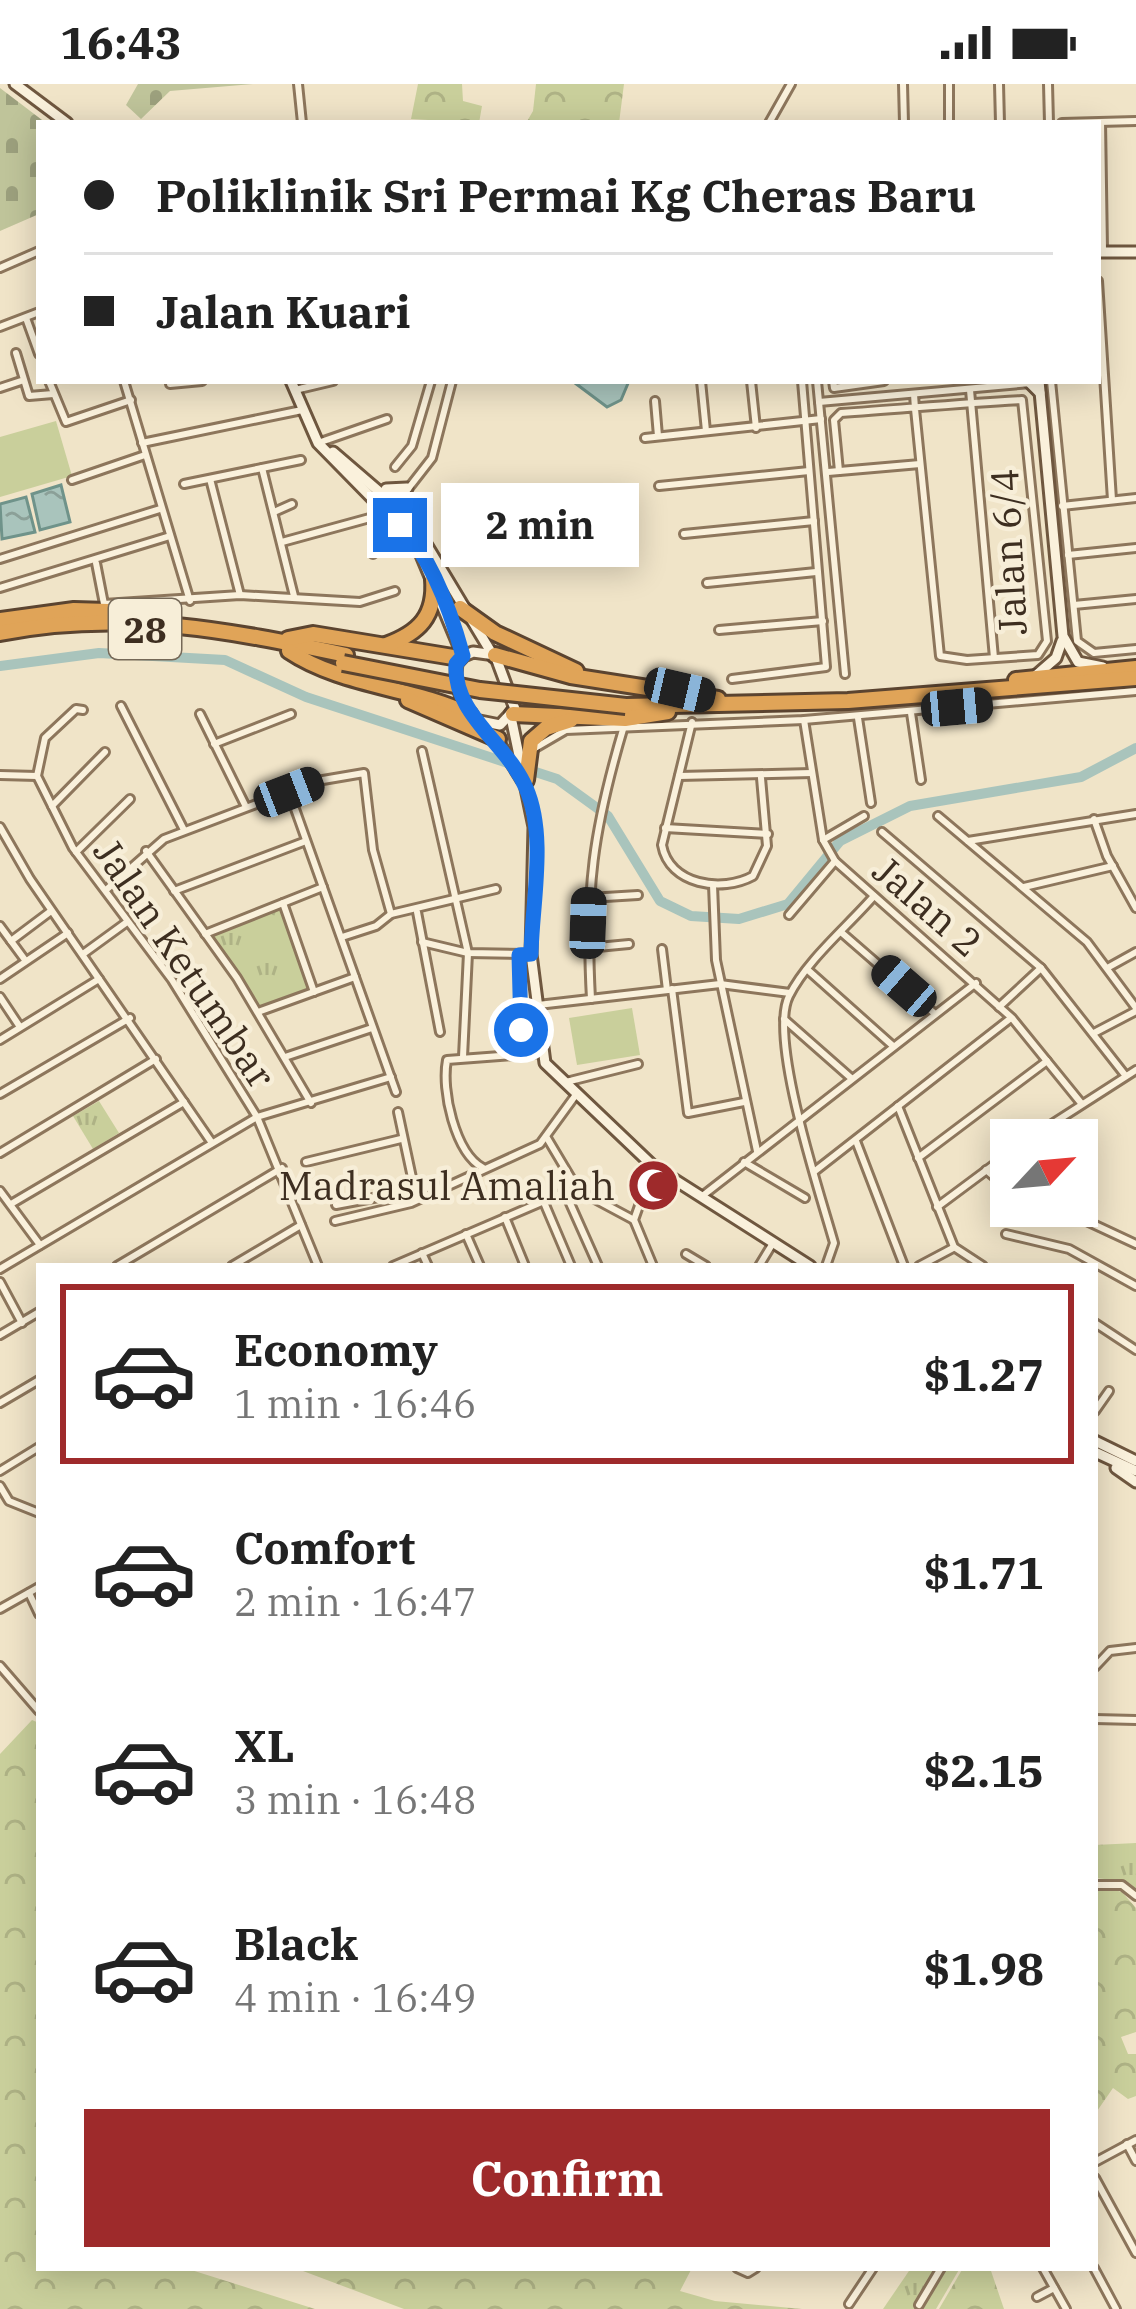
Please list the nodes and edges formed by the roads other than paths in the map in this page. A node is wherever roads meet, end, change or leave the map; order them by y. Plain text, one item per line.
1 (15, 84) edge
2 (298, 84) edge
3 (791, 84) edge
4 (903, 84) edge
5 (949, 84) edge
6 (999, 84) edge
7 (1048, 84) edge
8 (63, 120) edge
9 (302, 120) edge
10 (771, 120) edge
11 (904, 120) edge
12 (949, 120) edge
13 (1000, 120) edge
14 (1049, 120) edge
15 (1136, 121) edge
16 (1101, 122) edge
17 (36, 252) edge
18 (1101, 252) edge
19 (1136, 252) edge
20 (0, 268) edge
21 (36, 313) edge
22 (26, 317) junction
23 (0, 327) edge
24 (1101, 327) edge
25 (36, 345) edge
26 (16, 353) dead end
27 (21, 381) junction
28 (50, 384) edge
29 (125, 384) edge
30 (429, 384) edge
31 (451, 384) edge
32 (701, 384) edge
33 (752, 384) edge
34 (802, 384) edge
35 (817, 384) edge
36 (833, 384) edge
37 (863, 384) edge
38 (1013, 384) edge
39 (1051, 384) edge
40 (1039, 385) edge
41 (292, 386) edge
42 (0, 388) edge
43 (970, 390) junction
44 (53, 394) junction
45 (914, 394) junction
46 (131, 400) junction
47 (655, 401) dead end
48 (819, 402) junction
49 (972, 403) junction
50 (916, 409) junction
51 (302, 410) junction
52 (387, 419) dead end
53 (821, 419) junction
54 (805, 423) junction
55 (756, 428) junction
56 (706, 432) junction
57 (658, 436) junction
58 (645, 438) dead end
59 (318, 442) junction
60 (142, 443) junction
61 (145, 454) junction
62 (301, 460) dead end
63 (921, 464) junction
64 (395, 467) dead end
65 (262, 468) junction
66 (809, 471) junction
67 (839, 471) junction
68 (828, 472) junction
69 (210, 478) junction
70 (72, 480) dead end
71 (184, 484) dead end
72 (376, 485) junction
73 (659, 486) dead end
74 (407, 490) junction
75 (1136, 499) edge
76 (1112, 500) junction
77 (292, 504) dead end
78 (393, 505) junction
79 (1056, 506) junction
80 (160, 509) junction
81 (274, 512) junction
82 (814, 521) junction
83 (406, 522) junction
84 (683, 534) dead end
85 (170, 536) junction
86 (282, 542) junction
87 (416, 543) junction
88 (1136, 548) edge
89 (373, 554) dead end
90 (1067, 555) junction
91 (0, 560) edge
92 (96, 562) junction
93 (818, 572) junction
94 (433, 579) junction
95 (706, 583) dead end
96 (0, 588) edge
97 (395, 591) dead end
98 (240, 595) junction
99 (293, 596) junction
100 (1136, 598) edge
101 (190, 601) junction
102 (1073, 605) junction
103 (460, 608) junction
104 (0, 620) edge
105 (823, 621) junction
106 (175, 622) junction
107 (719, 630) dead end
108 (0, 633) edge
109 (1063, 636) junction
110 (0, 642) edge
111 (386, 645) junction
112 (286, 646) junction
113 (1136, 649) edge
114 (493, 654) junction
115 (461, 657) junction
116 (994, 658) junction
117 (1136, 668) edge
118 (1118, 670) junction
119 (845, 674) dead end
120 (360, 678) junction
121 (1033, 678) junction
122 (1136, 678) edge
123 (732, 680) dead end
124 (603, 682) junction
125 (1086, 684) junction
126 (1136, 692) edge
127 (1108, 694) junction
128 (718, 699) junction
129 (626, 702) junction
130 (121, 706) dead end
131 (673, 709) junction
132 (83, 710) dead end
133 (910, 712) junction
134 (200, 714) dead end
135 (291, 714) dead end
136 (512, 715) junction
137 (470, 716) junction
138 (575, 717) junction
139 (858, 717) junction
140 (804, 720) junction
141 (692, 722) junction
142 (485, 725) junction
143 (624, 726) junction
144 (214, 744) junction
145 (502, 746) junction
146 (105, 752) dead end
147 (422, 752) dead end
148 (522, 765) junction
149 (812, 773) junction
150 (0, 775) edge
151 (37, 776) junction
152 (679, 776) junction
153 (761, 778) junction
154 (921, 780) dead end
155 (289, 792) junction
156 (130, 799) dead end
157 (872, 803) dead end
158 (52, 806) junction
159 (246, 808) junction
160 (1136, 814) edge
161 (864, 816) dead end
162 (938, 816) dead end
163 (1094, 819) junction
164 (0, 829) edge
165 (665, 829) junction
166 (184, 830) junction
167 (882, 832) dead end
168 (768, 835) junction
169 (307, 841) junction
170 (968, 841) junction
171 (824, 842) junction
172 (146, 851) junction
173 (76, 853) junction
174 (833, 859) junction
175 (1113, 866) junction
176 (713, 885) junction
177 (323, 887) junction
178 (1024, 887) junction
179 (496, 889) dead end
180 (174, 891) junction
181 (105, 892) junction
182 (638, 895) dead end
183 (874, 896) junction
184 (457, 898) junction
185 (589, 898) junction
186 (283, 903) junction
187 (1136, 908) edge
188 (52, 910) junction
189 (417, 910) junction
190 (789, 915) dead end
191 (388, 917) junction
192 (127, 922) junction
193 (0, 926) edge
194 (68, 933) junction
195 (842, 933) junction
196 (205, 934) junction
197 (341, 937) junction
198 (11, 941) junction
199 (422, 942) junction
200 (628, 944) dead end
201 (587, 949) junction
202 (662, 949) dead end
203 (1136, 952) edge
204 (83, 953) junction
205 (468, 953) junction
206 (525, 954) junction
207 (26, 961) junction
208 (1108, 967) junction
209 (1040, 968) junction
210 (809, 971) junction
211 (355, 977) junction
212 (101, 978) junction
213 (0, 979) edge
214 (976, 983) junction
215 (720, 984) junction
216 (669, 990) junction
217 (314, 992) junction
218 (790, 993) junction
219 (0, 997) edge
220 (591, 999) junction
221 (536, 1005) junction
222 (1000, 1006) junction
223 (1136, 1009) edge
224 (258, 1012) junction
225 (935, 1013) junction
226 (130, 1018) junction
227 (1012, 1018) junction
228 (784, 1019) junction
229 (20, 1027) junction
230 (373, 1028) junction
231 (538, 1031) junction
232 (440, 1033) dead end
233 (1094, 1033) junction
234 (0, 1040) edge
235 (893, 1046) junction
236 (542, 1052) junction
237 (284, 1057) junction
238 (463, 1057) junction
239 (156, 1059) junction
240 (1048, 1061) junction
241 (638, 1064) dead end
242 (1136, 1070) edge
243 (1125, 1076) junction
244 (391, 1077) junction
245 (850, 1078) junction
246 (563, 1085) junction
247 (396, 1092) dead end
248 (0, 1094) edge
249 (575, 1096) junction
250 (185, 1102) junction
251 (745, 1102) junction
252 (311, 1103) junction
253 (1081, 1103) junction
254 (898, 1106) junction
255 (398, 1112) dead end
256 (802, 1116) junction
257 (257, 1117) junction
258 (1062, 1119) edge
259 (547, 1138) junction
260 (401, 1139) junction
261 (856, 1141) junction
262 (212, 1143) junction
263 (757, 1151) junction
264 (0, 1153) edge
265 (918, 1158) junction
266 (306, 1162) dead end
267 (744, 1162) junction
268 (653, 1166) junction
269 (990, 1167) edge
270 (281, 1168) junction
271 (484, 1168) junction
272 (986, 1170) junction
273 (815, 1171) junction
274 (990, 1173) edge
275 (439, 1186) junction
276 (414, 1187) junction
277 (0, 1191) edge
278 (701, 1197) junction
279 (806, 1198) dead end
280 (543, 1200) junction
281 (11, 1204) junction
282 (336, 1205) dead end
283 (936, 1208) junction
284 (505, 1216) junction
285 (634, 1220) junction
286 (335, 1222) dead end
287 (302, 1225) junction
288 (1098, 1226) edge
289 (466, 1234) junction
290 (1006, 1234) dead end
291 (773, 1243) junction
292 (1136, 1244) edge
293 (40, 1246) junction
294 (954, 1247) junction
295 (422, 1253) junction
296 (686, 1255) dead end
297 (122, 1263) edge
298 (237, 1263) edge
299 (316, 1263) edge
300 (400, 1263) edge
301 (427, 1263) edge
302 (479, 1263) edge
303 (524, 1263) edge
304 (570, 1263) edge
305 (597, 1263) edge
306 (651, 1263) edge
307 (701, 1263) edge
308 (761, 1263) edge
309 (804, 1263) edge
310 (827, 1263) edge
311 (903, 1263) edge
312 (925, 1263) edge
313 (978, 1263) edge
314 (1090, 1263) edge
315 (1098, 1267) edge
316 (0, 1269) edge
317 (0, 1282) edge
318 (1136, 1286) edge
319 (36, 1314) edge
320 (22, 1323) junction
321 (1098, 1325) edge
322 (0, 1335) edge
323 (1136, 1349) edge
324 (36, 1382) edge
325 (1109, 1391) dead end
326 (0, 1403) edge
327 (1098, 1408) edge
328 (1098, 1444) edge
329 (36, 1449) edge
330 (1098, 1452) edge
331 (1108, 1454) junction
332 (1136, 1457) edge
333 (0, 1471) edge
334 (1136, 1471) edge
335 (1136, 1482) edge
336 (0, 1486) edge
337 (36, 1512) edge
338 (36, 1589) edge
339 (29, 1593) junction
340 (36, 1608) edge
341 (0, 1609) edge
342 (1136, 1648) edge
343 (1098, 1663) edge
344 (1, 1670) edge
345 (36, 1708) edge
346 (1098, 1719) edge
347 (1136, 1720) edge
348 (1098, 1885) edge
349 (1136, 1896) edge
350 (1136, 2140) edge
351 (1127, 2144) junction
352 (1098, 2160) edge
353 (1136, 2161) edge
354 (1098, 2183) edge
355 (1136, 2253) edge
356 (870, 2271) edge
357 (939, 2271) edge
358 (1045, 2271) edge
359 (1096, 2271) edge
360 (1054, 2288) junction
361 (1037, 2297) dead end
362 (849, 2303) dead end
363 (919, 2305) dead end
364 (1066, 2309) edge
365 (1116, 2309) edge

1 - 8 street
2 - 9 street
3 - 10 street
4 - 11 street
5 - 12 street
6 - 13 street
7 - 14 street
15 - 16 street
16 - 18 street
17 - 20 street
18 - 19 street
21 - 22 street
22 - 23 street
22 - 25 street
24 - 76 street
26 - 27 street
27 - 42 street
27 - 44 street
28 - 44 street
29 - 46 street
30 - 64 street
31 - 74 street
32 - 56 street
33 - 55 street
34 - 54 street
35 - 48 street
36 - 37 street
38 - 43 street
39 - 79 street
40 - 79 street
41 - 51 street
43 - 45 street
43 - 49 street
44 - 46 street
45 - 48 street
45 - 50 street
46 - 60 street
47 - 57 street
48 - 53 street
49 - 50 street
49 - 116 street
49 - 116 street, Jalan 6/4
50 - 63 street
50 - 67 street
51 - 59 street
51 - 60 street
52 - 59 street
53 - 54 street
53 - 68 street
54 - 55 street
54 - 66 street
55 - 56 street
56 - 57 street
57 - 58 street
59 - 72 street
59 - 78 street
60 - 61 street
61 - 70 street
61 - 80 street
62 - 65 street
63 - 67 street
63 - 116 street, Jalan 6/4
65 - 69 street
65 - 81 street
66 - 73 street
66 - 82 street
67 - 68 street
68 - 119 street
69 - 71 street
69 - 98 street
72 - 74 street
72 - 78 street
74 - 78 street
74 - 83 street
75 - 76 street
76 - 79 street
77 - 81 street
78 - 83 street
78 - 86 street
78 - 87 street
79 - 90 street
79 - 109 street
80 - 85 street
80 - 91 street
81 - 86 street
82 - 84 street
82 - 93 street
83 - 87 street
83 - 89 street
83 - 103 street
85 - 92 street
85 - 101 street
86 - 99 street
87 - 94 street
88 - 90 street
90 - 102 street
92 - 96 street
92 - 101 street
93 - 95 street
93 - 105 street
94 - 111 highway
94 - 115 street
97 - 99 street
98 - 99 street
98 - 101 street
100 - 102 street
102 - 113 street
103 - 114 street
103 - 124 highway
104 - 106 highway
105 - 107 street
105 - 123 street
106 - 108 highway, 28
106 - 112 highway, 28
109 - 118 street
109 - 121 street
110 - 112 highway, 28
111 - 112 highway
111 - 115 highway
112 - 120 highway
112 - 129 highway, 28, bridge
114 - 115 street
114 - 124 highway
114 - 136 street
115 - 137 street
117 - 118 highway, 28
118 - 121 highway, 28
120 - 137 highway
120 - 145 highway
121 - 128 highway, 28
122 - 125 highway, 28
124 - 128 highway
125 - 127 street
125 - 131 highway, 28
126 - 127 street
127 - 133 street
128 - 129 highway, 28
129 - 131 highway, 28
130 - 166 street
131 - 138 highway
132 - 151 street
133 - 139 street
133 - 154 street
134 - 144 street
135 - 144 street
136 - 138 highway
136 - 142 street
136 - 148 street
137 - 142 street
138 - 148 highway
139 - 140 street
139 - 157 street
140 - 141 street
140 - 149 street, Jalan 2
141 - 143 street
141 - 152 street
142 - 145 street
143 - 148 street
143 - 185 street
144 - 159 street
145 - 148 street
146 - 158 street
147 - 184 street
148 - 206 street
149 - 153 street
149 - 171 street, Jalan 2
150 - 151 street
151 - 158 street, Jalan Ketumbar
152 - 153 street
152 - 165 street
153 - 168 street
155 - 159 street
155 - 169 street
155 - 191 street
156 - 173 street
158 - 173 street, Jalan Ketumbar
159 - 166 street
160 - 163 street
161 - 171 street
162 - 170 street
163 - 170 street
163 - 175 street
164 - 188 street
165 - 168 street
165 - 176 street
166 - 172 street
167 - 209 street
168 - 176 street
169 - 177 street
169 - 180 street
170 - 178 street
171 - 174 street, Jalan 2
172 - 180 street
172 - 181 street
173 - 181 street, Jalan Ketumbar
174 - 183 street, Jalan 2
174 - 190 street
175 - 178 street
175 - 187 street
176 - 215 street
177 - 186 street
177 - 197 street
178 - 208 street
179 - 184 street
180 - 196 street
181 - 192 street, Jalan Ketumbar
182 - 185 street
183 - 195 street
183 - 214 street, Jalan 2
184 - 189 street
184 - 205 street
185 - 201 street
186 - 196 street
186 - 217 street
188 - 194 street
188 - 198 street
189 - 191 street
189 - 199 street
191 - 197 street
192 - 204 street
192 - 257 street, Jalan Ketumbar
193 - 198 street
194 - 204 street
194 - 207 street
195 - 210 street
195 - 225 street
196 - 224 street
197 - 211 street
198 - 207 street
199 - 205 street
199 - 232 street
200 - 201 street
201 - 220 street
202 - 216 street
203 - 208 street
204 - 212 street
205 - 206 street
205 - 238 street
206 - 221 street
206 - 231 street
207 - 213 street
208 - 223 street
209 - 222 street
209 - 233 street
210 - 218 street
210 - 235 street
211 - 217 street
211 - 230 street
212 - 226 street
212 - 229 street
214 - 222 street, Jalan 2
214 - 225 street
215 - 216 street
215 - 218 street
215 - 251 street
216 - 220 street
216 - 251 street
217 - 224 street
218 - 228 street
219 - 229 street
220 - 221 street
221 - 231 street
222 - 227 street, Jalan 2
223 - 233 street
224 - 237 street
225 - 235 street
226 - 239 street
226 - 248 street
227 - 240 street, Jalan 2
227 - 254 street
228 - 245 street
228 - 256 street
229 - 234 street
230 - 237 street
230 - 244 street
231 - 236 street
233 - 243 street
235 - 245 street
236 - 238 street
236 - 246 street
237 - 252 street
238 - 271 street
239 - 250 street
239 - 264 street
240 - 253 street, Jalan 2
240 - 265 street
241 - 246 street
242 - 243 street
243 - 253 street
244 - 247 street
244 - 252 street
245 - 256 street
246 - 249 street
249 - 259 street
249 - 268 street
250 - 262 street
250 - 281 street
251 - 263 street
252 - 257 street
253 - 258 street
254 - 261 street
254 - 265 street
255 - 260 street
256 - 263 street
256 - 273 street
257 - 262 street
257 - 270 street, Jalan Ketumbar
259 - 271 street
259 - 285 street
260 - 266 street
260 - 276 street
261 - 273 street
261 - 311 street
262 - 293 street
263 - 267 street
265 - 283 street
267 - 278 street
267 - 279 street
268 - 278 street
268 - 285 street
269 - 272 street
270 - 287 street, Jalan Ketumbar
270 - 297 street
271 - 275 street
272 - 274 street
272 - 283 street
273 - 310 street
275 - 276 street
275 - 286 street
276 - 282 street
277 - 281 street
278 - 291 street
280 - 284 street
280 - 304 street
280 - 305 street
281 - 293 street
283 - 294 street
284 - 289 street
284 - 303 street
285 - 306 street
287 - 298 street
287 - 299 street, Jalan Ketumbar
288 - 292 street
289 - 295 street
289 - 302 street
290 - 314 street
291 - 308 street
291 - 309 street
293 - 316 street
294 - 312 street
294 - 313 street
295 - 300 street
295 - 301 street
296 - 307 street
315 - 318 street
317 - 320 street
319 - 320 street
320 - 322 street
321 - 323 street
324 - 326 street
325 - 327 street
328 - 331 street
329 - 333 street
330 - 331 street
331 - 332 street
331 - 334 street
331 - 335 street
336 - 337 street
338 - 339 street
339 - 340 street
339 - 341 street
342 - 343 street
344 - 345 street
346 - 347 street
348 - 349 street
350 - 351 street
351 - 352 street
351 - 353 street
354 - 355 street
356 - 362 street
357 - 363 street
358 - 360 street
359 - 365 street
360 - 361 street
360 - 364 street

